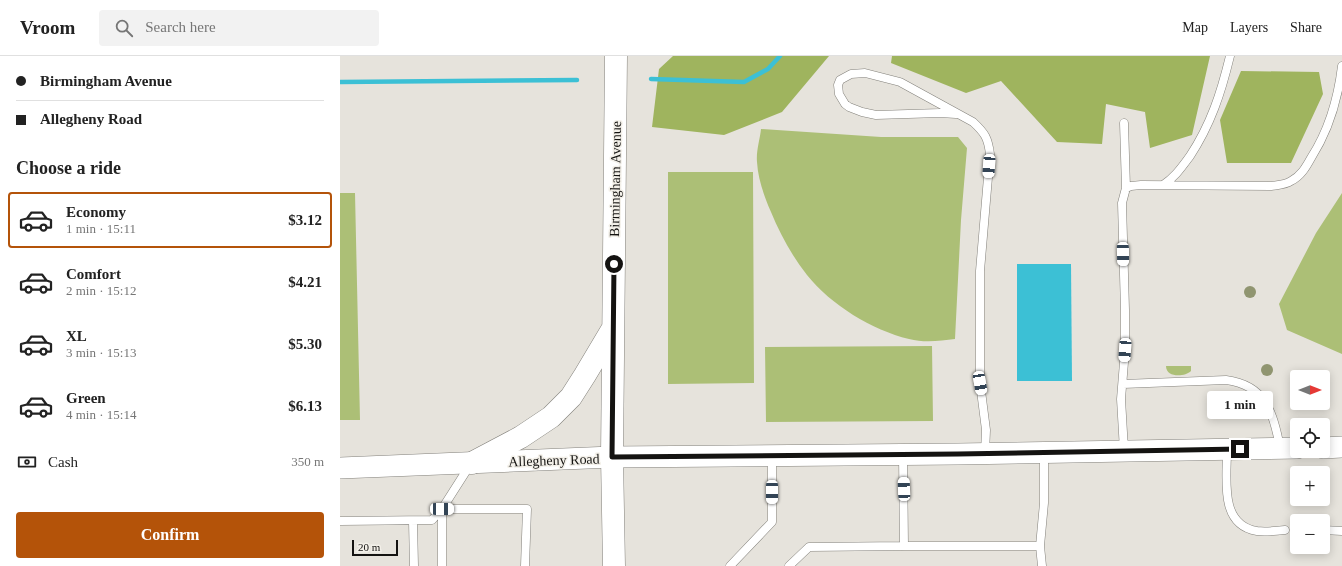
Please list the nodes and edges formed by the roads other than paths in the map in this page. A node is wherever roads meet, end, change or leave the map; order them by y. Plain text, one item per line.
1 (616, 56) edge
2 (1230, 56) edge
3 (1342, 66) edge
4 (956, 114) junction
5 (1124, 123) dead end
6 (1162, 185) junction
7 (1126, 188) junction
8 (614, 327) junction
9 (1123, 384) junction
10 (1342, 447) edge
11 (1288, 448) edge
12 (1330, 448) edge
13 (1227, 449) junction
14 (1124, 451) junction
15 (1044, 452) junction
16 (986, 453) junction
17 (903, 454) junction
18 (772, 456) junction
19 (612, 457) junction
20 (472, 463) junction
21 (340, 468) edge
22 (442, 509) junction
23 (340, 521) edge
24 (413, 521) junction
25 (1284, 530) dead end
26 (1330, 530) edge
27 (1342, 531) edge
28 (904, 546) junction
29 (1040, 546) junction
30 (414, 566) edge
31 (442, 566) edge
32 (525, 566) edge
33 (614, 566) edge
34 (730, 566) edge
35 (789, 566) edge
36 (1042, 566) edge

1 - 8 main road, Birmingham Avenue
2 - 6 lane
3 - 6 lane
4 - 4 lane
4 - 16 lane
5 - 7 lane
6 - 7 lane
7 - 9 lane
8 - 19 main road, Birmingham Avenue
8 - 20 main road
9 - 11 lane
9 - 14 lane
10 - 12 street
11 - 13 street, Allegheny Road
13 - 14 street, Allegheny Road
13 - 25 lane
14 - 15 street, Allegheny Road
15 - 16 street, Allegheny Road
15 - 29 lane
16 - 17 street, Allegheny Road
17 - 18 street, Allegheny Road
17 - 28 lane
18 - 19 street, Allegheny Road
18 - 34 lane
19 - 20 street, Allegheny Road
19 - 33 main road, Birmingham Avenue
20 - 21 street, Allegheny Road
20 - 22 lane
22 - 24 lane
22 - 31 lane
22 - 32 lane
23 - 24 lane
24 - 30 lane
26 - 27 lane
28 - 29 lane
28 - 35 lane
29 - 36 lane

